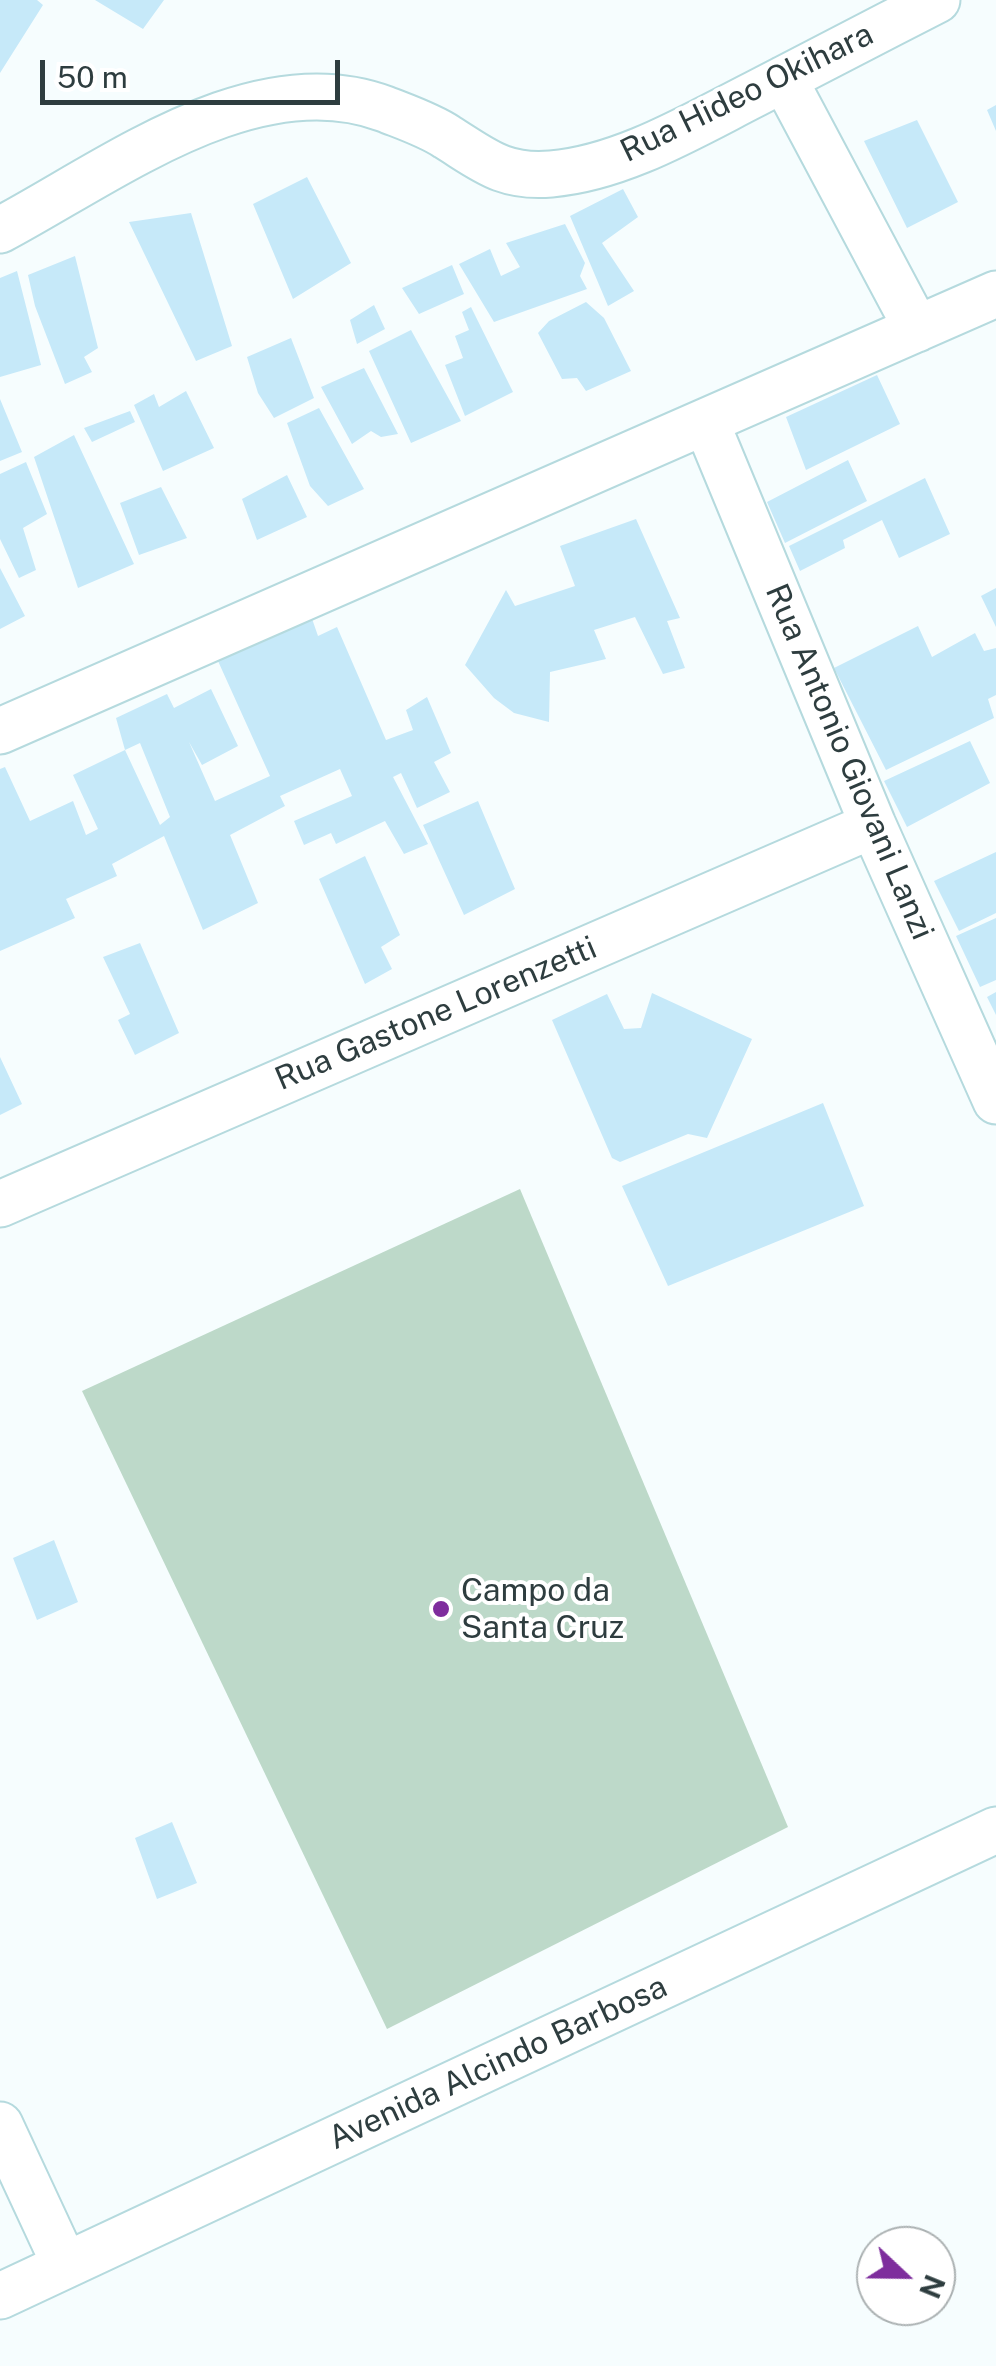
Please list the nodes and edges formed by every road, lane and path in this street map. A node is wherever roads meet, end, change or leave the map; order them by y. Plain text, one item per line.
1 (937, 0) edge
2 (784, 79) junction
3 (0, 229) edge
4 (996, 294) edge
5 (917, 329) junction
6 (706, 422) junction
7 (0, 730) edge
8 (873, 826) junction
9 (996, 1101) edge
10 (0, 1204) edge
11 (996, 1830) edge
12 (0, 2125) edge
13 (66, 2266) junction
14 (0, 2296) edge

1 - 2 street, Rua Hideo Okihara
2 - 3 street, Rua Hideo Okihara
2 - 5 street
4 - 5 street
5 - 6 street
6 - 7 street
6 - 8 street, Rua Antonio Giovani Lanzi
8 - 9 street, Rua Antonio Giovani Lanzi
8 - 10 street, Rua Gastone Lorenzetti
11 - 13 street, Avenida Alcindo Barbosa
12 - 13 street
13 - 14 street, Avenida Alcindo Barbosa

